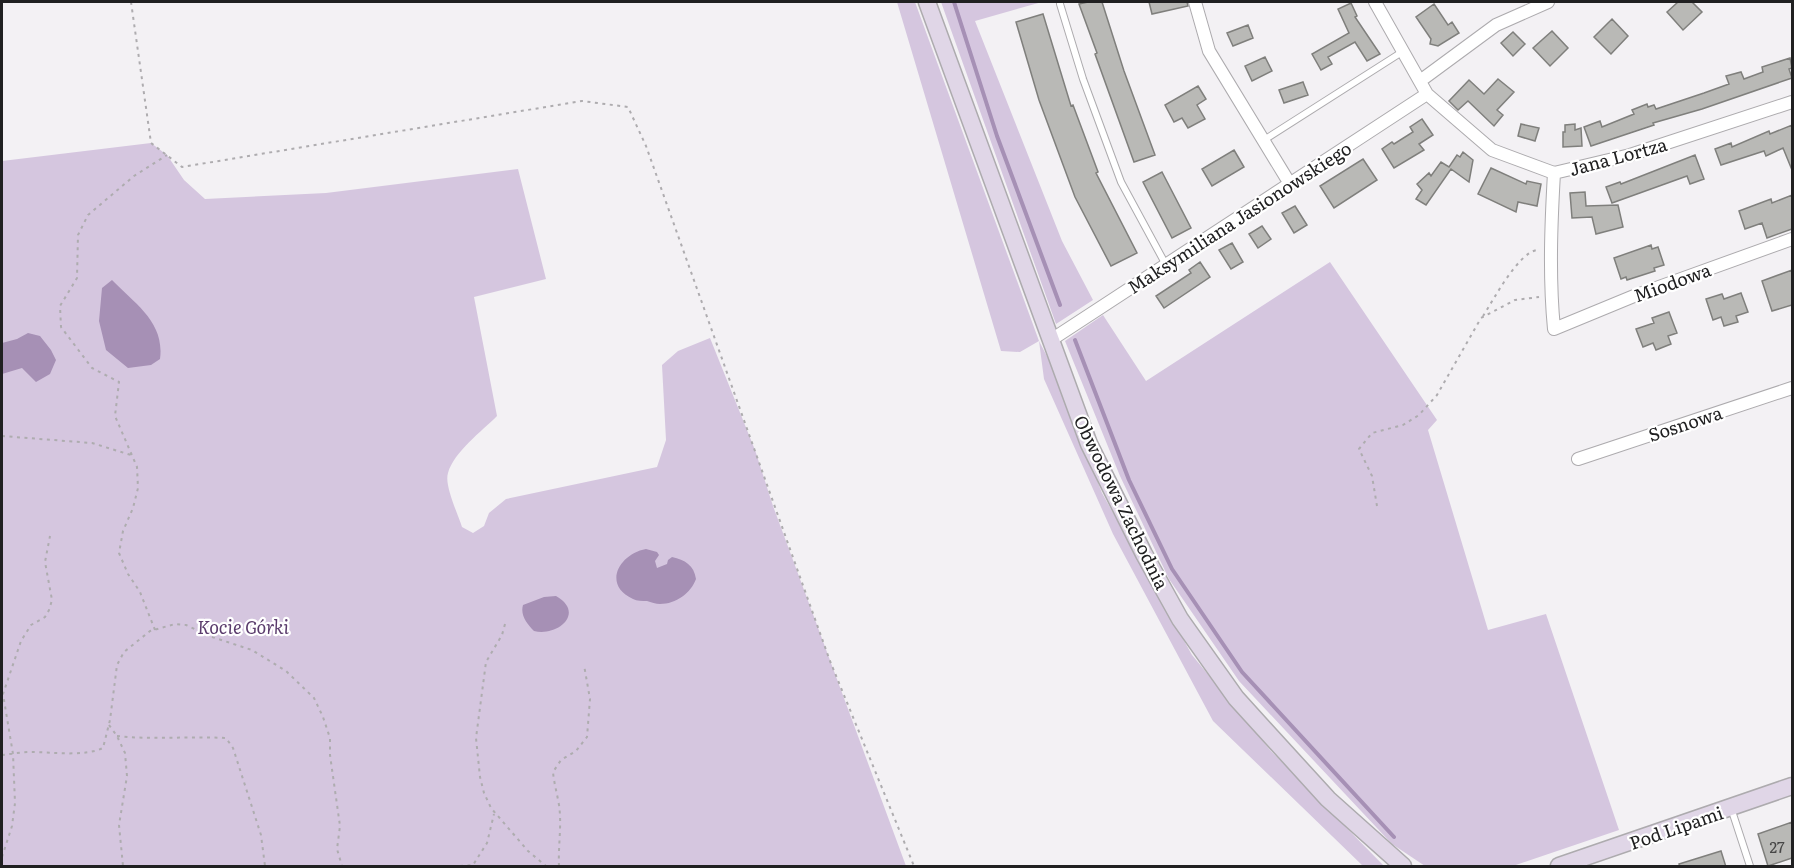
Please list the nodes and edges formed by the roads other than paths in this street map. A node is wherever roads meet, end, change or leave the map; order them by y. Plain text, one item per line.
1 (927, 2) edge
2 (1195, 2) edge
3 (1374, 2) edge
4 (1548, 2) edge
5 (1060, 3) dead end
6 (1402, 52) junction
7 (1420, 81) junction
8 (1427, 94) junction
9 (1792, 102) edge
10 (1263, 141) junction
11 (1554, 173) junction
12 (1290, 184) junction
13 (1792, 239) edge
14 (1166, 265) junction
15 (1051, 340) junction
16 (1792, 388) edge
17 (1578, 459) dead end
18 (1792, 786) edge
19 (1731, 808) junction
20 (1403, 867) edge
21 (1559, 867) edge
22 (1750, 867) edge

1 - 15 main road, Obwodowa Zachodnia
2 - 10 street
3 - 6 street
4 - 7 street
5 - 14 lane
6 - 7 street
6 - 10 lane
7 - 8 street
8 - 11 street, Jana Lortza
8 - 12 street, Maksymiliana Jasionowskiego
9 - 11 street, Jana Lortza
10 - 12 street
11 - 13 street, Miodowa
12 - 14 street, Maksymiliana Jasionowskiego
14 - 15 street, Maksymiliana Jasionowskiego
15 - 20 main road, Obwodowa Zachodnia
16 - 17 street, Sosnowa
18 - 19 main road, Pod Lipami
19 - 21 main road, Pod Lipami
19 - 22 lane

